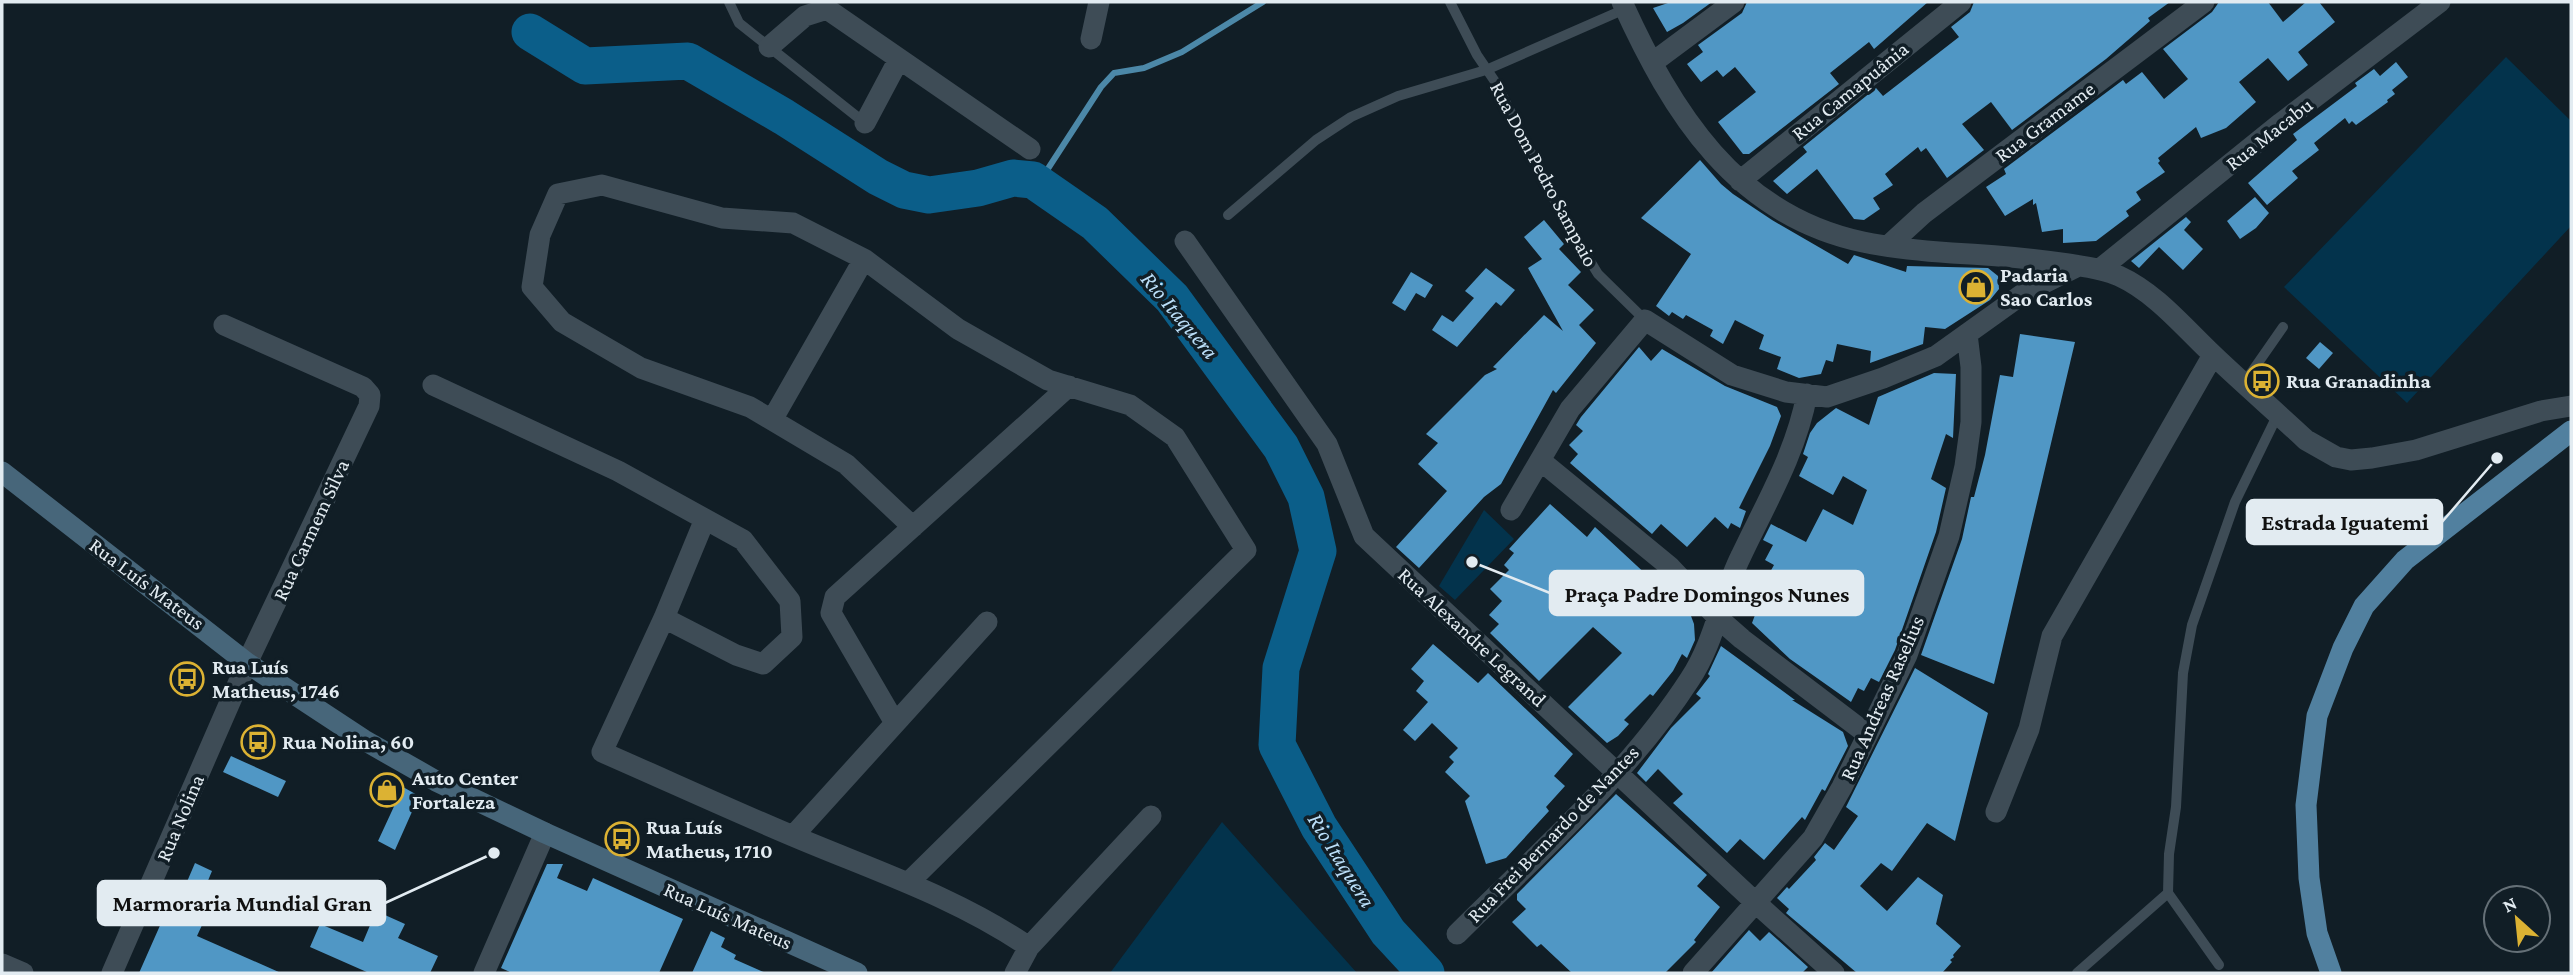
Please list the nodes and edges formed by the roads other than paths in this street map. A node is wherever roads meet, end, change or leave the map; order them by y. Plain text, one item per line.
1 (729, 2) edge
2 (1099, 2) edge
3 (1450, 2) edge
4 (1734, 2) edge
5 (1961, 2) edge
6 (2204, 2) edge
7 (2440, 2) edge
8 (1623, 6) edge
9 (1091, 39) dead end
10 (769, 47) junction
11 (900, 59) junction
12 (1652, 63) junction
13 (1486, 70) junction
14 (865, 123) joint
15 (1030, 149) dead end
16 (1740, 181) junction
17 (1228, 215) dead end
18 (1185, 241) dead end
19 (1888, 246) junction
20 (864, 259) junction
21 (2078, 266) junction
22 (2100, 269) junction
23 (1645, 320) junction
24 (224, 325) dead end
25 (2283, 327) dead end
26 (1967, 334) junction
27 (2213, 355) junction
28 (2244, 383) junction
29 (433, 385) dead end
30 (1069, 386) junction
31 (1807, 394) junction
32 (2571, 406) edge
33 (2277, 414) junction
34 (772, 419) junction
35 (2571, 431) edge
36 (1541, 461) junction
37 (2, 472) edge
38 (1510, 510) dead end
39 (705, 519) junction
40 (913, 527) junction
41 (664, 618) junction
42 (1718, 618) junction
43 (987, 622) dead end
44 (247, 663) junction
45 (895, 723) junction
46 (1867, 734) junction
47 (1616, 773) junction
48 (1996, 812) dead end
49 (1151, 816) dead end
50 (545, 833) junction
51 (793, 836) junction
52 (909, 882) junction
53 (2168, 893) junction
54 (1756, 903) junction
55 (1457, 934) dead end
56 (1028, 947) junction
57 (2, 964) edge
58 (2219, 965) dead end
59 (835, 969) edge
60 (23, 973) edge
61 (113, 973) edge
62 (484, 973) edge
63 (857, 973) edge
64 (1015, 973) edge
65 (1693, 973) edge
66 (1834, 973) edge
67 (2077, 973) edge
68 (2330, 973) edge

1 - 10 lane
2 - 9 street
3 - 13 lane, Rua Dom Pedro Sampaio
4 - 12 street
5 - 16 street, Rua Camapuânia
6 - 19 street, Rua Gramame
7 - 22 street, Rua Macabu
8 - 12 street
8 - 13 lane
10 - 11 street
10 - 14 lane
11 - 14 street
11 - 15 street
12 - 16 street
13 - 17 lane
13 - 23 lane, Rua Dom Pedro Sampaio
16 - 19 street
18 - 47 street, Rua Alexandre Legrand
19 - 21 street
20 - 30 street
20 - 34 street
20 - 34 street
21 - 22 street
21 - 26 street, Rua Dom Pedro Sampaio
22 - 27 street
23 - 31 street, Rua Dom Pedro Sampaio
23 - 36 street
24 - 44 street, Rua Carmem Silva
25 - 28 lane
26 - 31 street, Rua Dom Pedro Sampaio
26 - 46 street, Rua Andreas Raselius
27 - 28 street
27 - 48 street
28 - 33 street
29 - 39 street
30 - 40 street
30 - 52 street
31 - 42 street, Rua Frei Bernardo de Nantes
32 - 33 street
33 - 53 lane
34 - 40 street
35 - 68 main road
36 - 38 street
36 - 42 street
37 - 44 main road, Rua Luís Mateus
39 - 41 street
39 - 41 street
40 - 45 street
41 - 51 street
42 - 46 street
42 - 47 street, Rua Frei Bernardo de Nantes
43 - 45 street
44 - 50 main road, Rua Luís Mateus
44 - 61 street, Rua Nolina
45 - 51 street
46 - 54 street, Rua Andreas Raselius
47 - 54 street, Rua Alexandre Legrand
47 - 55 street, Rua Frei Bernardo de Nantes
49 - 56 street
50 - 59 main road, Rua Luís Mateus
50 - 62 street
51 - 52 street
52 - 56 street
53 - 58 lane
53 - 67 lane
54 - 65 street, Rua Andreas Raselius
54 - 66 street, Rua Alexandre Legrand
56 - 64 street
57 - 60 street
59 - 63 main road, Rua Luís Mateus

